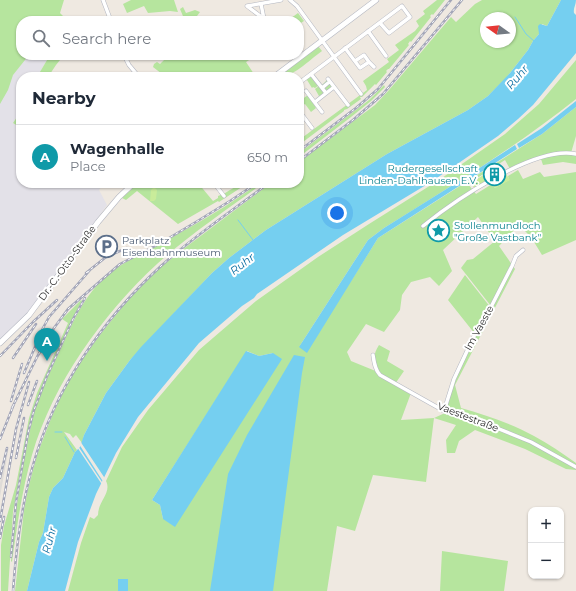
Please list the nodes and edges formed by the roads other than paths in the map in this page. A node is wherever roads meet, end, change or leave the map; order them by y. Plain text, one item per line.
1 (103, 0) edge
2 (281, 0) edge
3 (290, 0) edge
4 (376, 0) edge
5 (261, 4) junction
6 (109, 16) edge
7 (256, 16) edge
8 (263, 16) edge
9 (380, 23) junction
10 (368, 31) junction
11 (322, 40) junction
12 (346, 48) junction
13 (304, 54) edge
14 (386, 56) dead end
15 (334, 57) junction
16 (126, 60) edge
17 (296, 60) edge
18 (355, 61) junction
19 (369, 62) junction
20 (374, 67) dead end
21 (135, 72) edge
22 (280, 72) edge
23 (311, 74) junction
24 (304, 79) edge
25 (334, 87) junction
26 (322, 88) junction
27 (306, 91) dead end
28 (326, 93) junction
29 (361, 94) dead end
30 (315, 102) junction
31 (348, 105) dead end
32 (322, 112) dead end
33 (304, 118) edge
34 (312, 128) dead end
35 (576, 154) edge
36 (129, 188) edge
37 (218, 188) edge
38 (224, 196) dead end
39 (423, 226) dead end
40 (523, 250) dead end
41 (0, 343) edge
42 (373, 355) dead end
43 (444, 411) junction
44 (576, 467) edge

1 - 6 street
2 - 5 street
3 - 11 street
4 - 11 street
5 - 7 street
5 - 8 street
9 - 9 street
9 - 10 street
10 - 12 street
10 - 14 street
11 - 13 street
11 - 15 street
12 - 15 street
12 - 18 street
15 - 23 street
15 - 29 street
16 - 21 street
17 - 22 street
18 - 19 street
18 - 19 street
19 - 20 street
23 - 24 street
23 - 26 street
25 - 26 street
25 - 28 street
25 - 31 street
26 - 28 street
27 - 30 street
28 - 30 street
30 - 32 street
33 - 34 street
35 - 39 street
36 - 41 street, Dr.-C.-Otto-Straße
37 - 38 street
40 - 43 street, Im Vaeste
42 - 43 street, Vaestestraße
43 - 44 street, Vaestestraße

